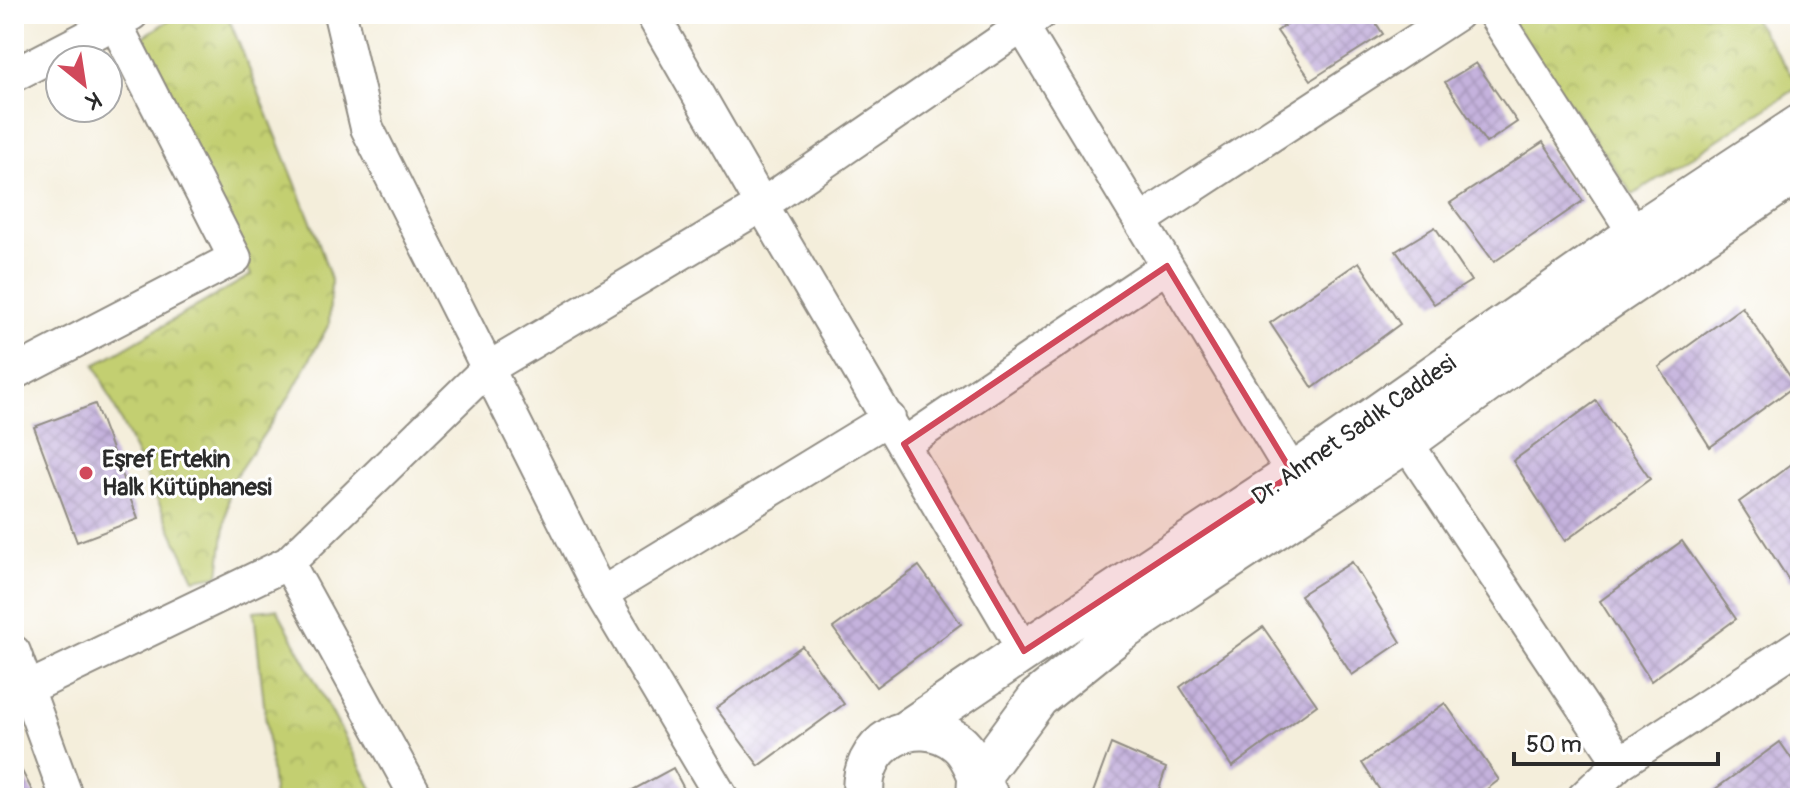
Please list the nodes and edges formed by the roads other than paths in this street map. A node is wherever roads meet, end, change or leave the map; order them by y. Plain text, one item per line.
1 (340, 14) edge
2 (652, 14) edge
3 (1457, 14) edge
4 (1494, 14) edge
5 (1026, 18) edge
6 (124, 19) edge
7 (14, 75) edge
8 (1800, 125) edge
9 (1800, 170) edge
10 (762, 205) junction
11 (1140, 221) junction
12 (1635, 234) junction
13 (1167, 266) junction
14 (487, 369) junction
15 (14, 373) edge
16 (896, 431) junction
17 (1406, 442) junction
18 (1293, 474) junction
19 (288, 563) junction
20 (601, 594) junction
21 (1800, 645) edge
22 (1024, 651) junction
23 (14, 652) edge
24 (20, 692) edge
25 (906, 731) junction
26 (1620, 763) junction
27 (865, 783) edge
28 (981, 792) edge
29 (67, 798) edge
30 (417, 798) edge
31 (722, 798) edge
32 (834, 798) edge
33 (1583, 798) edge

1 - 14 street
2 - 10 street
3 - 11 street
4 - 12 street
5 - 10 street
5 - 11 street
6 - 7 street
6 - 15 street
8 - 12 street, Dr. Ahmet Sadık Caddesi
9 - 17 street, Dr. Ahmet Sadık Caddesi
10 - 14 street
10 - 16 street
11 - 13 street
12 - 18 street, Dr. Ahmet Sadık Caddesi
13 - 16 street
13 - 18 street
14 - 19 street
14 - 20 street
16 - 20 street
16 - 22 street
17 - 26 street
17 - 28 street, Dr. Ahmet Sadık Caddesi
18 - 22 street, Dr. Ahmet Sadık Caddesi
19 - 24 street
19 - 30 street
20 - 31 street
21 - 26 street
22 - 25 street, Dr. Ahmet Sadık Caddesi
23 - 24 street
24 - 29 street
25 - 27 street, Dr. Ahmet Sadık Caddesi
25 - 28 street
26 - 33 street
27 - 32 street, Dr. Ahmet Sadık Caddesi

